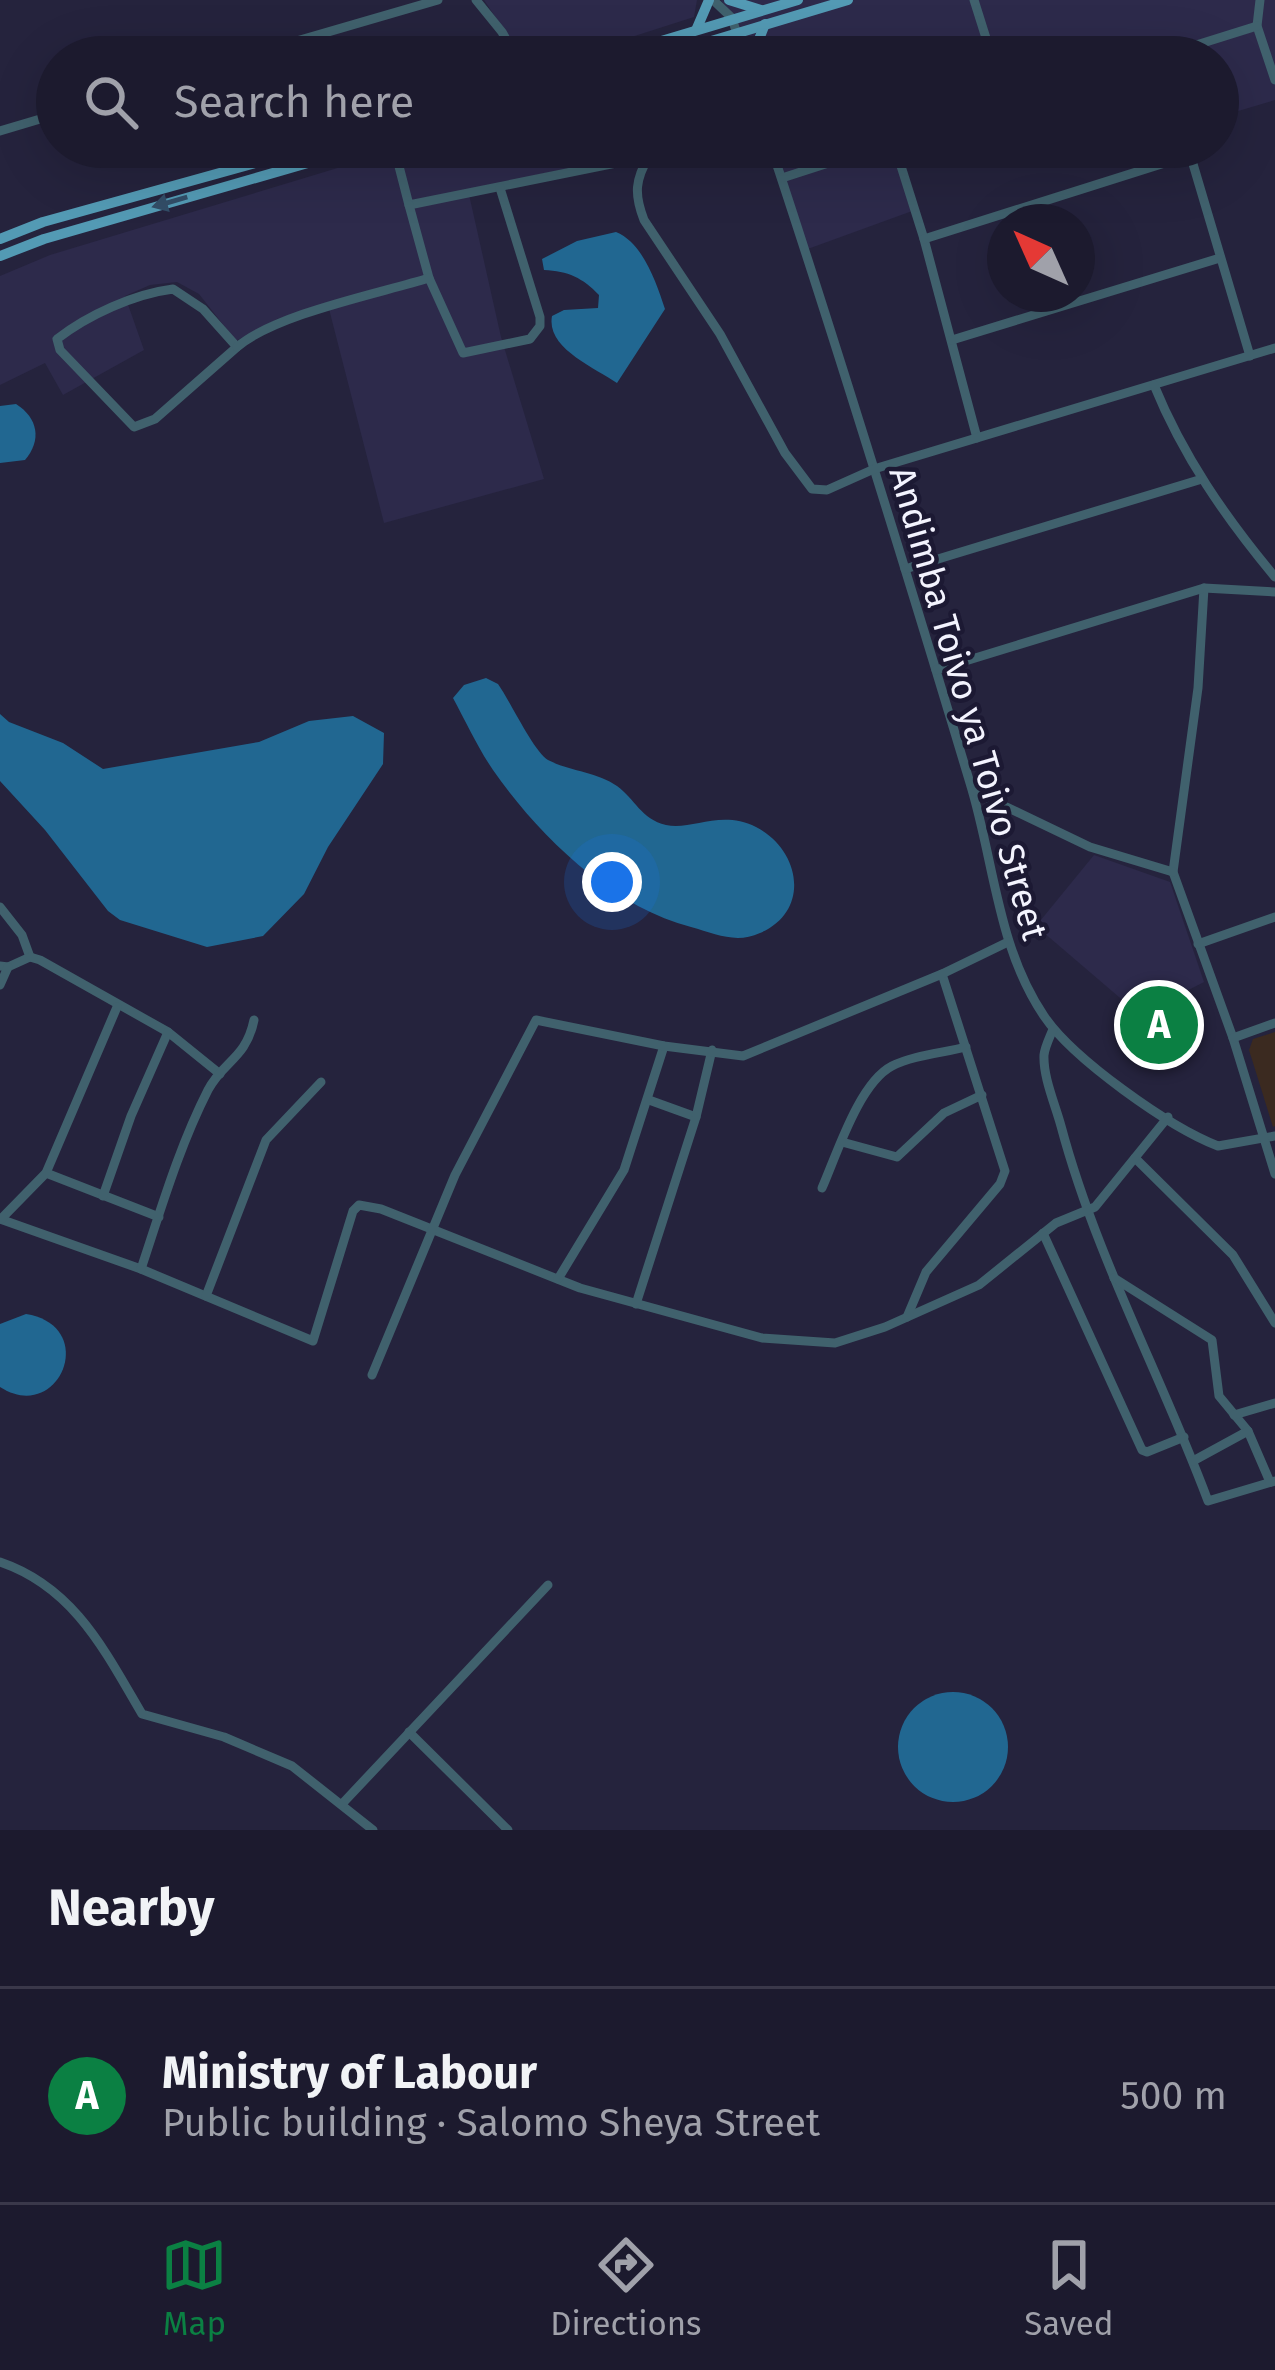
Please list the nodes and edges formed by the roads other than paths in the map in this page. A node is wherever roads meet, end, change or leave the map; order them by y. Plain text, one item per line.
1 (438, 0) edge
2 (476, 0) edge
3 (711, 0) edge
4 (730, 0) edge
5 (798, 0) edge
6 (848, 0) edge
7 (974, 0) edge
8 (1260, 0) edge
9 (762, 10) junction
10 (732, 18) junction
11 (765, 24) junction
12 (1257, 26) junction
13 (694, 30) junction
14 (736, 33) junction
15 (314, 36) edge
16 (504, 36) edge
17 (675, 36) edge
18 (726, 36) edge
19 (738, 36) edge
20 (759, 36) edge
21 (985, 36) edge
22 (1226, 36) edge
23 (1275, 80) edge
24 (36, 120) edge
25 (0, 131) edge
26 (237, 168) edge
27 (290, 168) edge
28 (400, 168) edge
29 (593, 168) edge
30 (643, 168) edge
31 (778, 168) edge
32 (813, 168) edge
33 (902, 168) edge
34 (1138, 168) edge
35 (1194, 168) edge
36 (782, 178) junction
37 (500, 188) junction
38 (410, 205) junction
39 (0, 239) edge
40 (925, 239) junction
41 (0, 256) edge
42 (1220, 258) junction
43 (429, 278) junction
44 (952, 340) junction
45 (236, 347) junction
46 (1275, 348) edge
47 (1250, 356) junction
48 (1154, 385) junction
49 (977, 438) junction
50 (874, 469) junction
51 (1202, 478) junction
52 (904, 569) junction
53 (1275, 577) edge
54 (1204, 589) junction
55 (1275, 592) edge
56 (936, 670) junction
57 (973, 791) junction
58 (1172, 872) junction
59 (0, 907) edge
60 (1275, 917) edge
61 (1008, 942) junction
62 (1198, 944) junction
63 (30, 957) junction
64 (4, 966) edge
65 (942, 974) junction
66 (0, 985) edge
67 (117, 1007) junction
68 (254, 1020) dead end
69 (1275, 1023) edge
70 (1053, 1029) junction
71 (168, 1032) junction
72 (1233, 1038) junction
73 (664, 1046) junction
74 (966, 1047) junction
75 (712, 1050) junction
76 (220, 1074) junction
77 (321, 1082) dead end
78 (982, 1095) junction
79 (649, 1100) junction
80 (696, 1117) junction
81 (1168, 1117) junction
82 (1269, 1138) edge
83 (842, 1142) junction
84 (1135, 1158) junction
85 (46, 1173) junction
86 (1275, 1174) edge
87 (822, 1188) dead end
88 (103, 1196) junction
89 (1088, 1210) junction
90 (159, 1217) junction
91 (1, 1219) edge
92 (430, 1228) junction
93 (1042, 1233) junction
94 (141, 1269) junction
95 (1114, 1278) junction
96 (558, 1280) junction
97 (206, 1296) junction
98 (636, 1304) junction
99 (907, 1317) junction
100 (1275, 1323) edge
101 (372, 1375) dead end
102 (1275, 1403) edge
103 (1234, 1415) junction
104 (1248, 1431) junction
105 (1184, 1437) junction
106 (1193, 1461) junction
107 (1272, 1482) edge
108 (0, 1562) edge
109 (548, 1585) dead end
110 (409, 1732) junction
111 (342, 1804) junction
112 (373, 1830) edge
113 (508, 1830) edge

1 - 15 street
2 - 16 street
3 - 10 street
3 - 13 main road
4 - 9 main road
5 - 9 main road
6 - 11 main road
7 - 21 street
8 - 12 street
9 - 10 main road
10 - 13 main road
10 - 14 street
11 - 14 main road
11 - 20 main road
12 - 22 street
12 - 23 street
13 - 17 main road
14 - 18 main road
14 - 19 street
24 - 25 street
26 - 39 main road
27 -> 41 main road
28 - 38 street
29 - 37 street
30 - 50 street
31 - 36 street, Andimba Toivo ya Toivo Street
32 - 36 street
33 - 40 street
34 - 40 street
35 - 42 street
36 - 50 street, Andimba Toivo ya Toivo Street
37 - 38 street
37 - 43 street
38 - 43 street
40 - 44 street
42 - 44 street
42 - 47 street
43 - 45 street
44 - 49 street
45 - 45 street
46 - 47 street
47 - 48 street
48 - 49 street
48 - 51 street
49 - 50 street
50 - 52 street, Andimba Toivo ya Toivo Street
51 - 52 street
51 - 53 street
52 - 56 street, Andimba Toivo ya Toivo Street
54 - 55 street
54 - 56 street
54 - 58 street
56 - 57 street, Andimba Toivo ya Toivo Street
57 - 58 street
57 - 61 street, Andimba Toivo ya Toivo Street
58 - 62 street
59 - 63 street
60 - 62 street
61 - 65 street
61 - 70 street, Andimba Toivo ya Toivo Street
62 - 72 street
63 - 64 street
63 - 67 street
64 - 66 street
65 - 74 street
65 - 75 street
67 - 71 street
67 - 85 street
68 - 76 street
69 - 72 street
70 - 81 street, Andimba Toivo ya Toivo Street
70 - 89 street
71 - 76 street
71 - 88 street
72 - 82 street
73 - 75 street
73 - 79 street
73 - 92 street
74 - 78 street
74 - 83 street
75 - 80 street
76 - 90 street
77 - 97 street
78 - 83 street
78 - 99 street
79 - 80 street
79 - 96 street
80 - 98 street
81 - 82 street, Andimba Toivo ya Toivo Street
81 - 84 street
82 - 86 street
83 - 87 street
84 - 89 street
84 - 100 street
85 - 88 street
85 - 91 street
88 - 90 street
89 - 93 street
89 - 95 street
90 - 94 street
91 - 94 street
92 - 96 street
92 - 97 street
92 - 101 street
93 - 99 street
93 - 105 street
94 - 97 street
95 - 103 street
95 - 105 street
96 - 98 street
98 - 99 street
102 - 103 street
103 - 104 street
104 - 106 street
104 - 107 street
105 - 106 street
106 - 107 street
108 - 111 street
109 - 110 street
110 - 111 street
110 - 113 street
111 - 112 street

